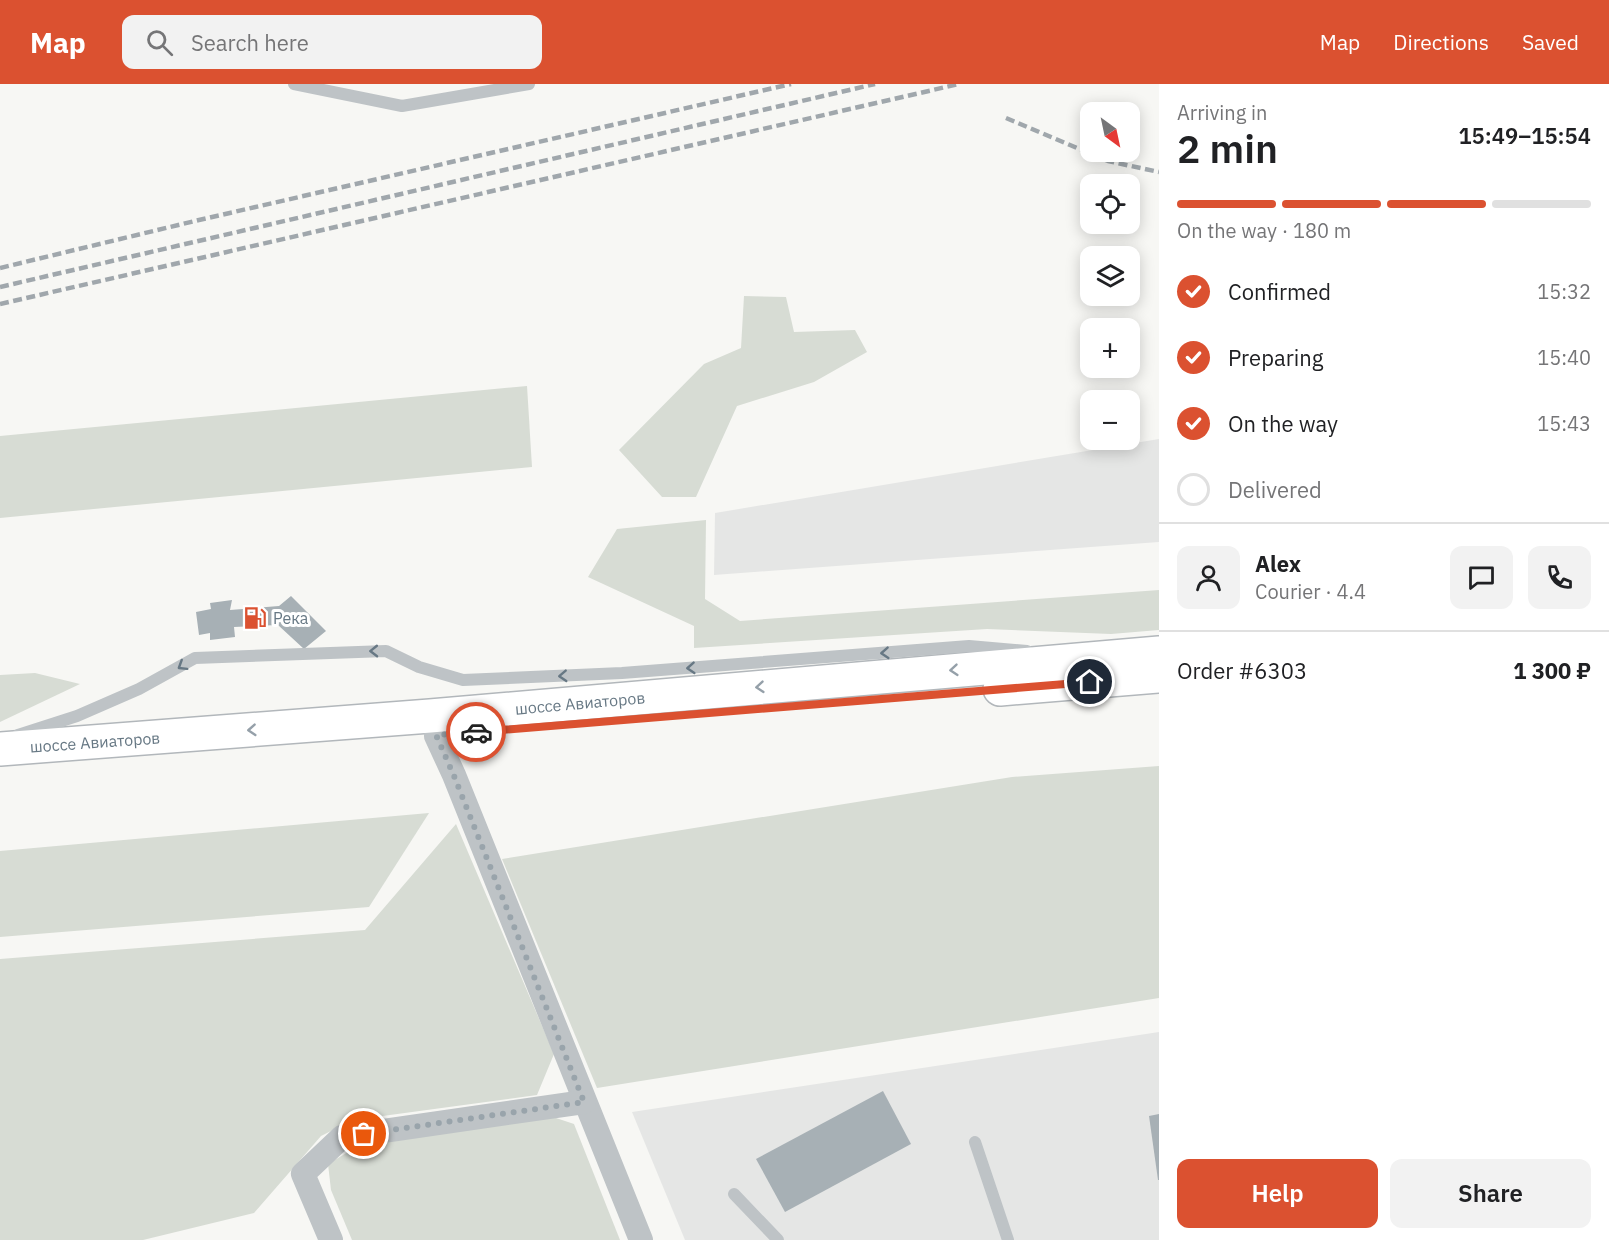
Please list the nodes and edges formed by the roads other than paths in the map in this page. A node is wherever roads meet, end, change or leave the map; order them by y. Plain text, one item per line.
1 (294, 84) edge
2 (529, 84) edge
3 (1159, 653) edge
4 (1111, 657) junction
5 (1159, 676) edge
6 (436, 735) junction
7 (0, 740) edge
8 (0, 749) edge
9 (0, 772) edge
10 (584, 1102) junction
11 (975, 1142) dead end
12 (734, 1194) dead end
13 (331, 1240) edge
14 (641, 1240) edge
15 (778, 1240) edge
16 (1008, 1240) edge

1 - 2 lane
3 - 4 main road, шоссе Авиаторов
4 -> 7 lane
4 -> 8 main road, шоссе Авиаторов
5 - 6 main road, шоссе Авиаторов
6 - 9 main road, шоссе Авиаторов
6 - 10 street
10 - 13 street
10 - 14 street
11 - 16 lane
12 - 15 lane

